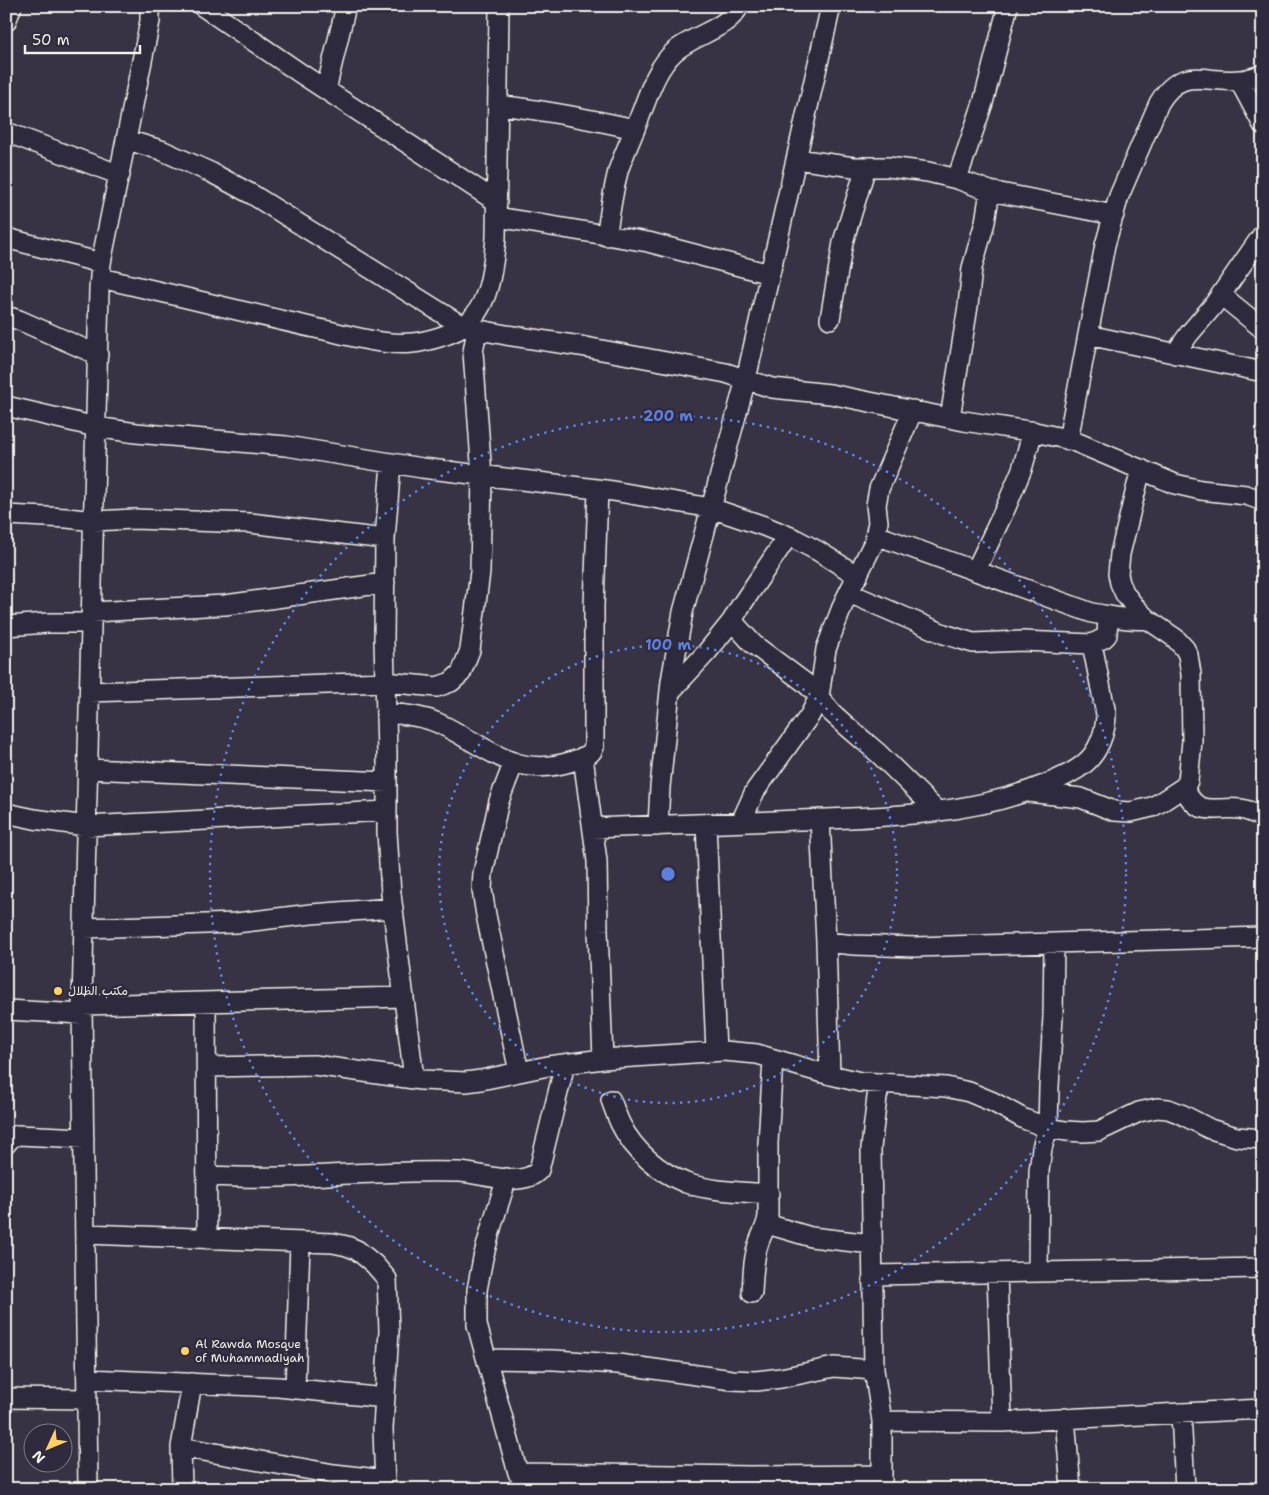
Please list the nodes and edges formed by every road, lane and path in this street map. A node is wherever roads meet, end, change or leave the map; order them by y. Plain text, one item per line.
1 (12, 6) edge
2 (150, 6) edge
3 (202, 6) edge
4 (346, 6) edge
5 (499, 6) edge
6 (739, 6) edge
7 (831, 6) edge
8 (1008, 6) edge
9 (6, 22) edge
10 (1263, 74) edge
11 (1239, 80) junction
12 (326, 90) junction
13 (498, 105) junction
14 (1263, 125) edge
15 (635, 129) junction
16 (6, 132) edge
17 (127, 140) junction
18 (796, 160) junction
19 (866, 167) junction
20 (120, 175) junction
21 (957, 180) junction
22 (990, 191) junction
23 (497, 210) junction
24 (1114, 215) junction
25 (1263, 234) edge
26 (606, 236) junction
27 (6, 238) edge
28 (101, 271) junction
29 (770, 274) junction
30 (1221, 295) junction
31 (6, 316) edge
32 (830, 319) dead end
33 (470, 328) junction
34 (1263, 329) edge
35 (1088, 335) junction
36 (1175, 354) junction
37 (98, 355) junction
38 (1263, 372) edge
39 (746, 379) junction
40 (6, 406) edge
41 (913, 410) junction
42 (950, 418) junction
43 (96, 427) junction
44 (1033, 431) junction
45 (1068, 440) junction
46 (391, 463) junction
47 (1142, 469) junction
48 (482, 476) junction
49 (598, 490) junction
50 (1263, 500) edge
51 (711, 508) junction
52 (6, 515) edge
53 (94, 521) junction
54 (876, 535) junction
55 (788, 536) junction
56 (386, 539) junction
57 (976, 570) junction
58 (858, 576) junction
59 (385, 583) junction
60 (849, 593) junction
61 (1108, 616) junction
62 (91, 617) junction
63 (1147, 618) junction
64 (732, 621) junction
65 (6, 626) edge
66 (1092, 644) junction
67 (385, 682) junction
68 (90, 692) junction
69 (670, 692) junction
70 (819, 697) junction
71 (386, 713) junction
72 (583, 757) junction
73 (514, 762) junction
74 (88, 769) junction
75 (387, 782) junction
76 (1184, 787) junction
77 (1027, 792) junction
78 (387, 811) junction
79 (937, 811) junction
80 (6, 813) edge
81 (1263, 817) edge
82 (820, 819) junction
83 (741, 822) junction
84 (706, 824) junction
85 (86, 826) junction
86 (658, 826) junction
87 (592, 828) junction
88 (393, 908) junction
89 (84, 928) junction
90 (1263, 937) edge
91 (826, 942) junction
92 (1054, 943) junction
93 (404, 997) junction
94 (206, 1002) junction
95 (82, 1009) junction
96 (6, 1010) edge
97 (716, 1051) junction
98 (773, 1059) junction
99 (603, 1060) junction
100 (566, 1064) junction
101 (207, 1067) junction
102 (518, 1072) junction
103 (830, 1075) junction
104 (414, 1079) junction
105 (881, 1083) junction
106 (611, 1100) dead end
107 (1048, 1128) junction
108 (84, 1138) junction
109 (1263, 1139) edge
110 (6, 1144) edge
111 (207, 1176) junction
112 (507, 1178) junction
113 (769, 1194) junction
114 (767, 1224) junction
115 (85, 1234) junction
116 (207, 1239) junction
117 (300, 1243) junction
118 (872, 1244) junction
119 (1263, 1268) edge
120 (1038, 1272) junction
121 (998, 1273) junction
122 (873, 1275) junction
123 (752, 1293) dead end
124 (487, 1359) junction
125 (874, 1370) junction
126 (87, 1379) junction
127 (192, 1383) junction
128 (295, 1389) junction
129 (6, 1398) edge
130 (385, 1398) junction
131 (86, 1399) junction
132 (1263, 1409) edge
133 (1181, 1413) junction
134 (1065, 1418) junction
135 (882, 1421) junction
136 (1002, 1422) junction
137 (181, 1447) junction
138 (519, 1481) edge
139 (752, 1482) edge
140 (882, 1482) edge
141 (385, 1485) edge
142 (88, 1489) edge
143 (182, 1489) edge
144 (1071, 1489) edge
145 (1185, 1489) edge

1 - 9 street
2 - 17 street
3 - 12 street
4 - 12 street
5 - 13 street
6 - 15 street
7 - 18 street
8 - 21 street
10 - 11 street
11 - 14 street
11 - 24 street
12 - 23 street
13 - 15 street
13 - 23 street
15 - 26 street
16 - 20 street
17 - 20 street
17 - 33 street
18 - 19 street
18 - 29 street
19 - 21 street
19 - 32 street
20 - 28 street
21 - 22 street
22 - 24 street
22 - 42 street
23 - 26 street
23 - 33 street
24 - 35 street
25 - 30 street
26 - 29 street
27 - 28 street
28 - 33 street
28 - 37 street
29 - 39 street
30 - 34 street
30 - 36 street
31 - 37 street
33 - 39 street
33 - 48 street
35 - 36 street
35 - 45 street
36 - 38 street
37 - 43 street
39 - 41 street
39 - 51 street
40 - 43 street
41 - 42 street
41 - 54 street
42 - 44 street
43 - 46 street
43 - 53 street
44 - 45 street
44 - 57 street
45 - 47 street
46 - 48 street
46 - 56 street
47 - 50 street
47 - 63 street
48 - 49 street
48 - 67 street
49 - 51 street
49 - 72 street
51 - 55 street
51 - 69 street
52 - 53 street
53 - 56 street
53 - 62 street
54 - 57 street
54 - 58 street
55 - 58 street
55 - 64 street
56 - 59 street
57 - 61 street
58 - 60 street
59 - 62 street
59 - 67 street
60 - 66 street
60 - 70 street
61 - 63 street
61 - 66 street
62 - 65 street
62 - 68 street
63 - 76 street
64 - 69 street
64 - 70 street
66 - 77 street
67 - 68 street
67 - 71 street
68 - 74 street
69 - 86 street
70 - 79 street
70 - 83 street
71 - 73 street
71 - 75 street
72 - 73 street
72 - 87 street
73 - 102 street
74 - 75 street
74 - 85 street
75 - 78 street
76 - 77 street
76 - 81 street
77 - 79 street
78 - 85 street
78 - 88 street
79 - 82 street
80 - 85 street
82 - 83 street
82 - 91 street
83 - 84 street
84 - 86 street
84 - 97 street
85 - 89 street
86 - 87 street
87 - 99 street
88 - 89 street
88 - 93 street
89 - 95 street
90 - 92 street
91 - 92 street
91 - 103 street
92 - 107 street
93 - 94 street
93 - 104 street
94 - 95 street
94 - 101 street
95 - 96 street
95 - 108 street
97 - 98 street
97 - 99 street
98 - 103 street
98 - 113 street
99 - 100 street
100 - 102 street
100 - 112 street
101 - 104 street
101 - 111 street
102 - 104 street
103 - 105 street
105 - 107 street
105 - 118 street
106 - 113 street
107 - 109 street
107 - 120 street
108 - 110 street
108 - 115 street
111 - 112 street
111 - 116 street
112 - 124 street
113 - 114 street
114 - 118 street
114 - 123 street
115 - 116 street
115 - 126 street
116 - 117 street
117 - 128 street
117 - 130 street
118 - 122 street
119 - 120 street
120 - 121 street
121 - 122 street
121 - 136 street
122 - 125 street
124 - 125 street
124 - 138 street
125 - 135 street
126 - 127 street
126 - 131 street
127 - 128 street
127 - 137 street
128 - 130 street
129 - 131 street
130 - 141 street
131 - 142 street
132 - 133 street
133 - 134 street
133 - 145 street
134 - 136 street
134 - 144 street
135 - 136 street
135 - 140 street
137 - 141 street
137 - 143 street
138 - 139 street
139 - 140 street

